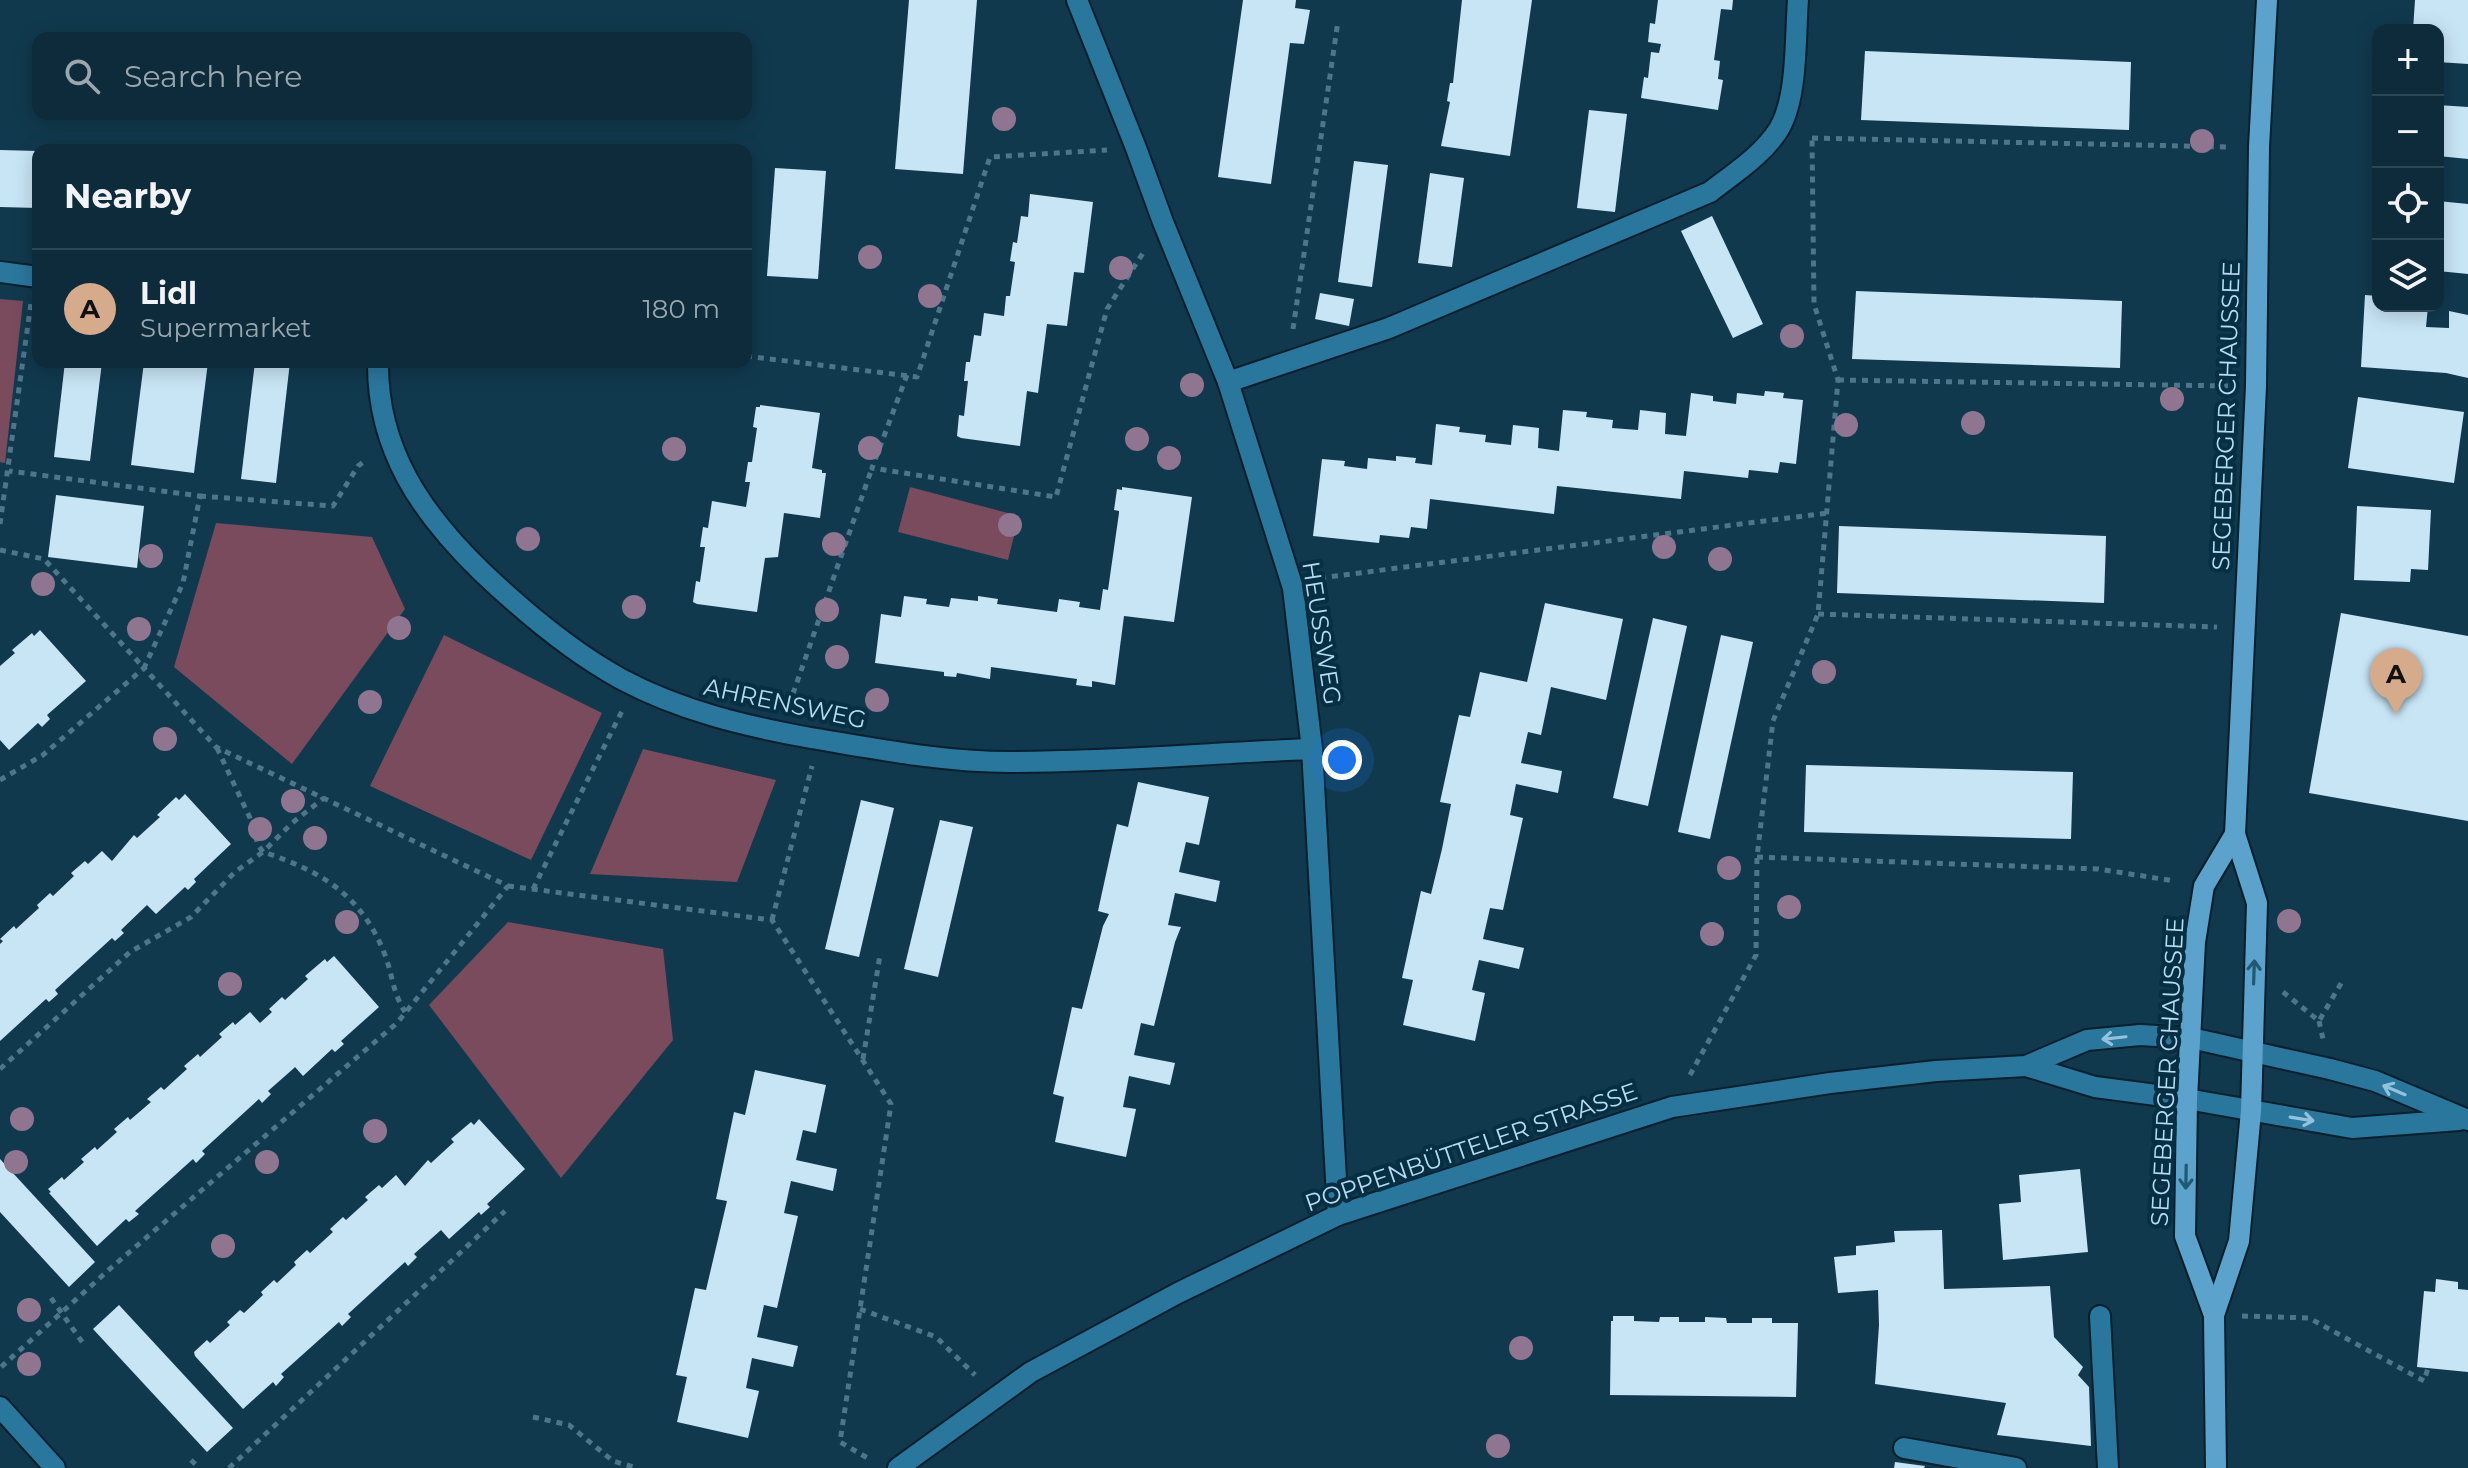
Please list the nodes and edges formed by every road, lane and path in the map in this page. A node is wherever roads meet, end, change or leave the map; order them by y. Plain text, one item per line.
1 (1077, 0) edge
2 (1798, 0) edge
3 (2267, 0) edge
4 (1338, 21) dead end
5 (1779, 128) junction
6 (1812, 138) junction
7 (2259, 147) junction
8 (1136, 148) junction
9 (1163, 222) junction
10 (0, 272) edge
11 (32, 276) edge
12 (32, 306) edge
13 (752, 357) edge
14 (1289, 361) junction
15 (378, 368) edge
16 (907, 375) junction
17 (1838, 380) junction
18 (1228, 382) junction
19 (2256, 386) junction
20 (390, 444) junction
21 (872, 468) junction
22 (9, 471) junction
23 (200, 496) junction
24 (1827, 513) junction
25 (0, 524) edge
26 (0, 550) edge
27 (1291, 582) junction
28 (1818, 614) junction
29 (2246, 628) junction
30 (144, 668) junction
31 (635, 685) junction
32 (779, 732) junction
33 (819, 739) junction
34 (216, 747) junction
35 (1312, 749) junction
36 (0, 780) edge
37 (324, 798) junction
38 (2235, 834) junction
39 (263, 852) junction
40 (1757, 857) junction
41 (508, 886) junction
42 (2204, 886) junction
43 (533, 889) junction
44 (772, 920) junction
45 (880, 955) dead end
46 (2254, 969) junction
47 (2343, 980) dead end
48 (406, 1012) junction
49 (2191, 1038) junction
50 (2251, 1050) junction
51 (863, 1060) junction
52 (2026, 1066) junction
53 (0, 1069) edge
54 (2187, 1099) junction
55 (1672, 1107) junction
56 (2251, 1111) junction
57 (2467, 1120) edge
58 (505, 1211) dead end
59 (1338, 1215) junction
60 (51, 1298) dead end
61 (860, 1309) junction
62 (61, 1312) junction
63 (2214, 1315) junction
64 (2100, 1316) dead end
65 (85, 1346) dead end
66 (0, 1368) edge
67 (2428, 1368) dead end
68 (997, 1397) junction
69 (0, 1407) edge
70 (533, 1417) dead end
71 (1904, 1448) dead end
72 (191, 1460) dead end
73 (874, 1461) dead end
74 (55, 1468) edge
75 (199, 1468) edge
76 (229, 1468) edge
77 (637, 1468) edge
78 (898, 1468) edge
79 (2016, 1468) edge
80 (2108, 1468) edge
81 (2216, 1468) edge

1 - 8 street, HEUSSWEG
2 - 5 street
3 - 7 main road, SEGEBERGER CHAUSSEE
4 - 14 path
5 - 6 path
5 - 14 street
6 - 7 path
6 - 17 path
7 - 19 main road, SEGEBERGER CHAUSSEE
8 - 9 street, HEUSSWEG
8 - 16 path
9 - 18 street, HEUSSWEG
9 - 21 path
10 - 11 street
12 - 22 path
13 - 16 path
14 - 18 street
15 - 20 street, AHRENSWEG
16 - 21 path
17 - 19 path
17 - 24 path
18 - 27 street, HEUSSWEG
19 - 29 main road, SEGEBERGER CHAUSSEE
20 - 23 path
20 - 31 street, AHRENSWEG
21 - 32 path
22 - 23 path
22 - 25 path
23 - 30 path
24 - 27 path
24 - 28 path
26 - 30 path
27 - 35 street, HEUSSWEG
28 - 29 path
28 - 40 path
29 - 38 main road, SEGEBERGER CHAUSSEE
30 - 34 path
30 - 36 path
31 - 32 street, AHRENSWEG
31 - 43 path
32 - 33 street, AHRENSWEG
33 - 35 street, AHRENSWEG
33 - 44 path
34 - 37 path
34 - 39 path
35 - 59 street, HEUSSWEG
37 - 39 path
37 - 41 path
38 - 42 main road, SEGEBERGER CHAUSSEE
38 - 46 main road, SEGEBERGER CHAUSSEE
39 - 48 path
39 - 53 path
40 - 42 path
40 - 55 path
41 - 43 path
41 - 48 path
42 - 49 main road, SEGEBERGER CHAUSSEE
43 - 44 path
44 - 51 path
45 - 51 path
46 - 47 path
50 -> 46 main road, SEGEBERGER CHAUSSEE
48 - 62 path
49 - 50 street, POPPENBÜTTELER STRASSE
49 -> 52 street, POPPENBÜTTELER STRASSE
49 - 54 main road, SEGEBERGER CHAUSSEE
50 - 56 main road, SEGEBERGER CHAUSSEE
57 -> 50 street, POPPENBÜTTELER STRASSE
51 - 61 path
52 - 54 street, POPPENBÜTTELER STRASSE
52 - 55 street, POPPENBÜTTELER STRASSE
54 - 56 street, POPPENBÜTTELER STRASSE
54 -> 63 main road, SEGEBERGER CHAUSSEE
55 - 59 street, POPPENBÜTTELER STRASSE
56 -> 57 street, POPPENBÜTTELER STRASSE
56 - 63 main road, SEGEBERGER CHAUSSEE
58 - 76 path
59 - 68 street, POPPENBÜTTELER STRASSE
60 - 62 path
61 - 68 path
61 - 73 path
62 - 65 path
62 - 66 path
63 - 67 path
63 - 81 main road, SEGEBERGER CHAUSSEE
64 - 80 street
68 - 78 street, POPPENBÜTTELER STRASSE
69 - 74 street
70 - 77 path
71 - 79 street
72 - 75 path

